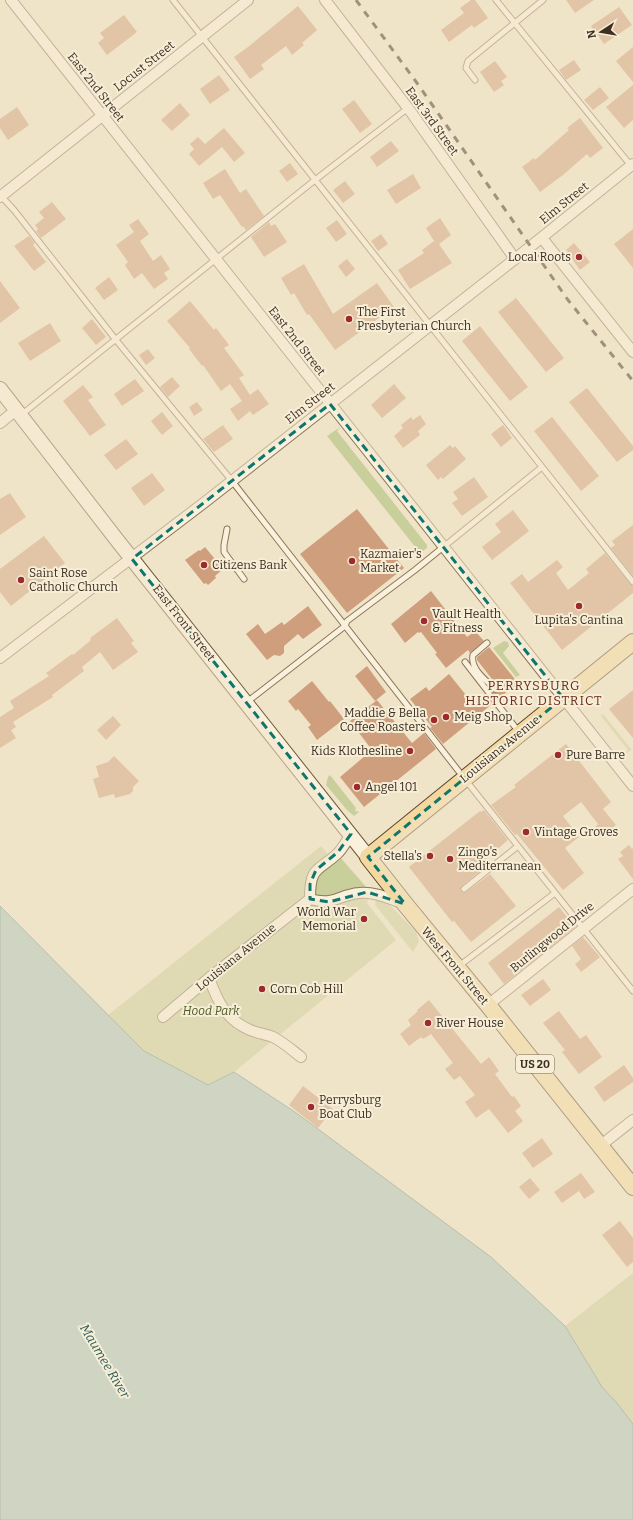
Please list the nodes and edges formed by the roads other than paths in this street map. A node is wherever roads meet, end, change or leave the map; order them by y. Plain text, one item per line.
1 (11, 0) edge
2 (173, 0) edge
3 (248, 0) edge
4 (325, 0) edge
5 (496, 0) edge
6 (543, 0) edge
7 (514, 23) junction
8 (202, 36) junction
9 (476, 80) dead end
10 (408, 108) junction
11 (102, 116) junction
12 (632, 166) edge
13 (315, 180) junction
14 (0, 196) edge
15 (542, 238) junction
16 (515, 259) junction
17 (216, 260) junction
18 (431, 325) junction
19 (116, 340) junction
20 (633, 352) edge
21 (0, 389) edge
22 (330, 404) junction
23 (19, 413) junction
24 (0, 423) edge
25 (542, 466) junction
26 (232, 481) junction
27 (227, 529) dead end
28 (444, 547) junction
29 (132, 559) junction
30 (244, 579) dead end
31 (633, 582) edge
32 (345, 626) junction
33 (633, 642) edge
34 (487, 643) dead end
35 (0, 658) edge
36 (465, 662) dead end
37 (495, 689) dead end
38 (489, 693) dead end
39 (563, 698) junction
40 (495, 701) dead end
41 (247, 703) junction
42 (520, 733) junction
43 (464, 778) junction
44 (633, 786) edge
45 (351, 834) junction
46 (518, 846) junction
47 (368, 857) junction
48 (464, 888) dead end
49 (633, 889) edge
50 (555, 894) junction
51 (310, 899) junction
52 (405, 904) junction
53 (583, 929) junction
54 (457, 967) junction
55 (209, 978) junction
56 (633, 991) edge
57 (488, 1005) junction
58 (163, 1017) dead end
59 (301, 1057) dead end
60 (633, 1120) edge
61 (600, 1146) junction
62 (633, 1187) edge

1 - 11 street, East 2nd Street
2 - 8 lane
3 - 8 street, Locust Street
4 - 10 street, East 3rd Street
5 - 7 lane
6 - 7 lane
7 - 9 lane
7 - 12 lane
8 - 11 street, Locust Street
8 - 13 lane
10 - 13 lane
10 - 16 street, East 3rd Street
11 - 14 street, Locust Street
11 - 17 street, East 2nd Street
12 - 15 street, Elm Street
13 - 17 lane
13 - 18 lane
14 - 19 lane
15 - 16 street, Elm Street
15 - 20 street
16 - 18 street, Elm Street
17 - 19 lane
17 - 22 street, East 2nd Street
18 - 22 street, Elm Street
18 - 25 lane
19 - 23 lane
19 - 26 lane
21 - 23 main road, East Front Street
22 - 26 street, Elm Street
22 - 28 street, East 2nd Street
23 - 24 street
23 - 29 main road, East Front Street
25 - 28 lane
25 - 31 lane
26 - 29 street, Elm Street
26 - 32 lane
27 - 30 lane
28 - 32 lane
28 - 39 street, East 2nd Street
29 - 35 street, Elm Street
29 - 41 main road, East Front Street
32 - 41 lane
32 - 43 lane
33 - 39 main road, Louisiana Avenue
34 - 37 lane
36 - 38 lane
39 - 42 main road, Louisiana Avenue
39 - 44 street, East 2nd Street
40 - 42 lane
41 - 45 main road, East Front Street
42 - 43 main road, Louisiana Avenue
43 - 46 lane
43 - 47 main road, Louisiana Avenue
45 - 47 main road, East Front Street
45 - 51 street
46 - 48 lane
46 - 50 lane
47 - 52 main road, West Front Street / US 20
49 - 53 street, Burlingwood Drive
50 - 53 lane
50 - 54 lane
51 - 52 street
51 - 55 street, Louisiana Avenue
52 - 54 main road, West Front Street / US 20
53 - 56 lane
53 - 57 street, Burlingwood Drive
54 - 57 main road, West Front Street / US 20
55 - 58 street, Louisiana Avenue
55 - 59 street
57 - 61 main road, West Front Street / US 20
60 - 61 street
61 - 62 main road, West Front Street / US 20

